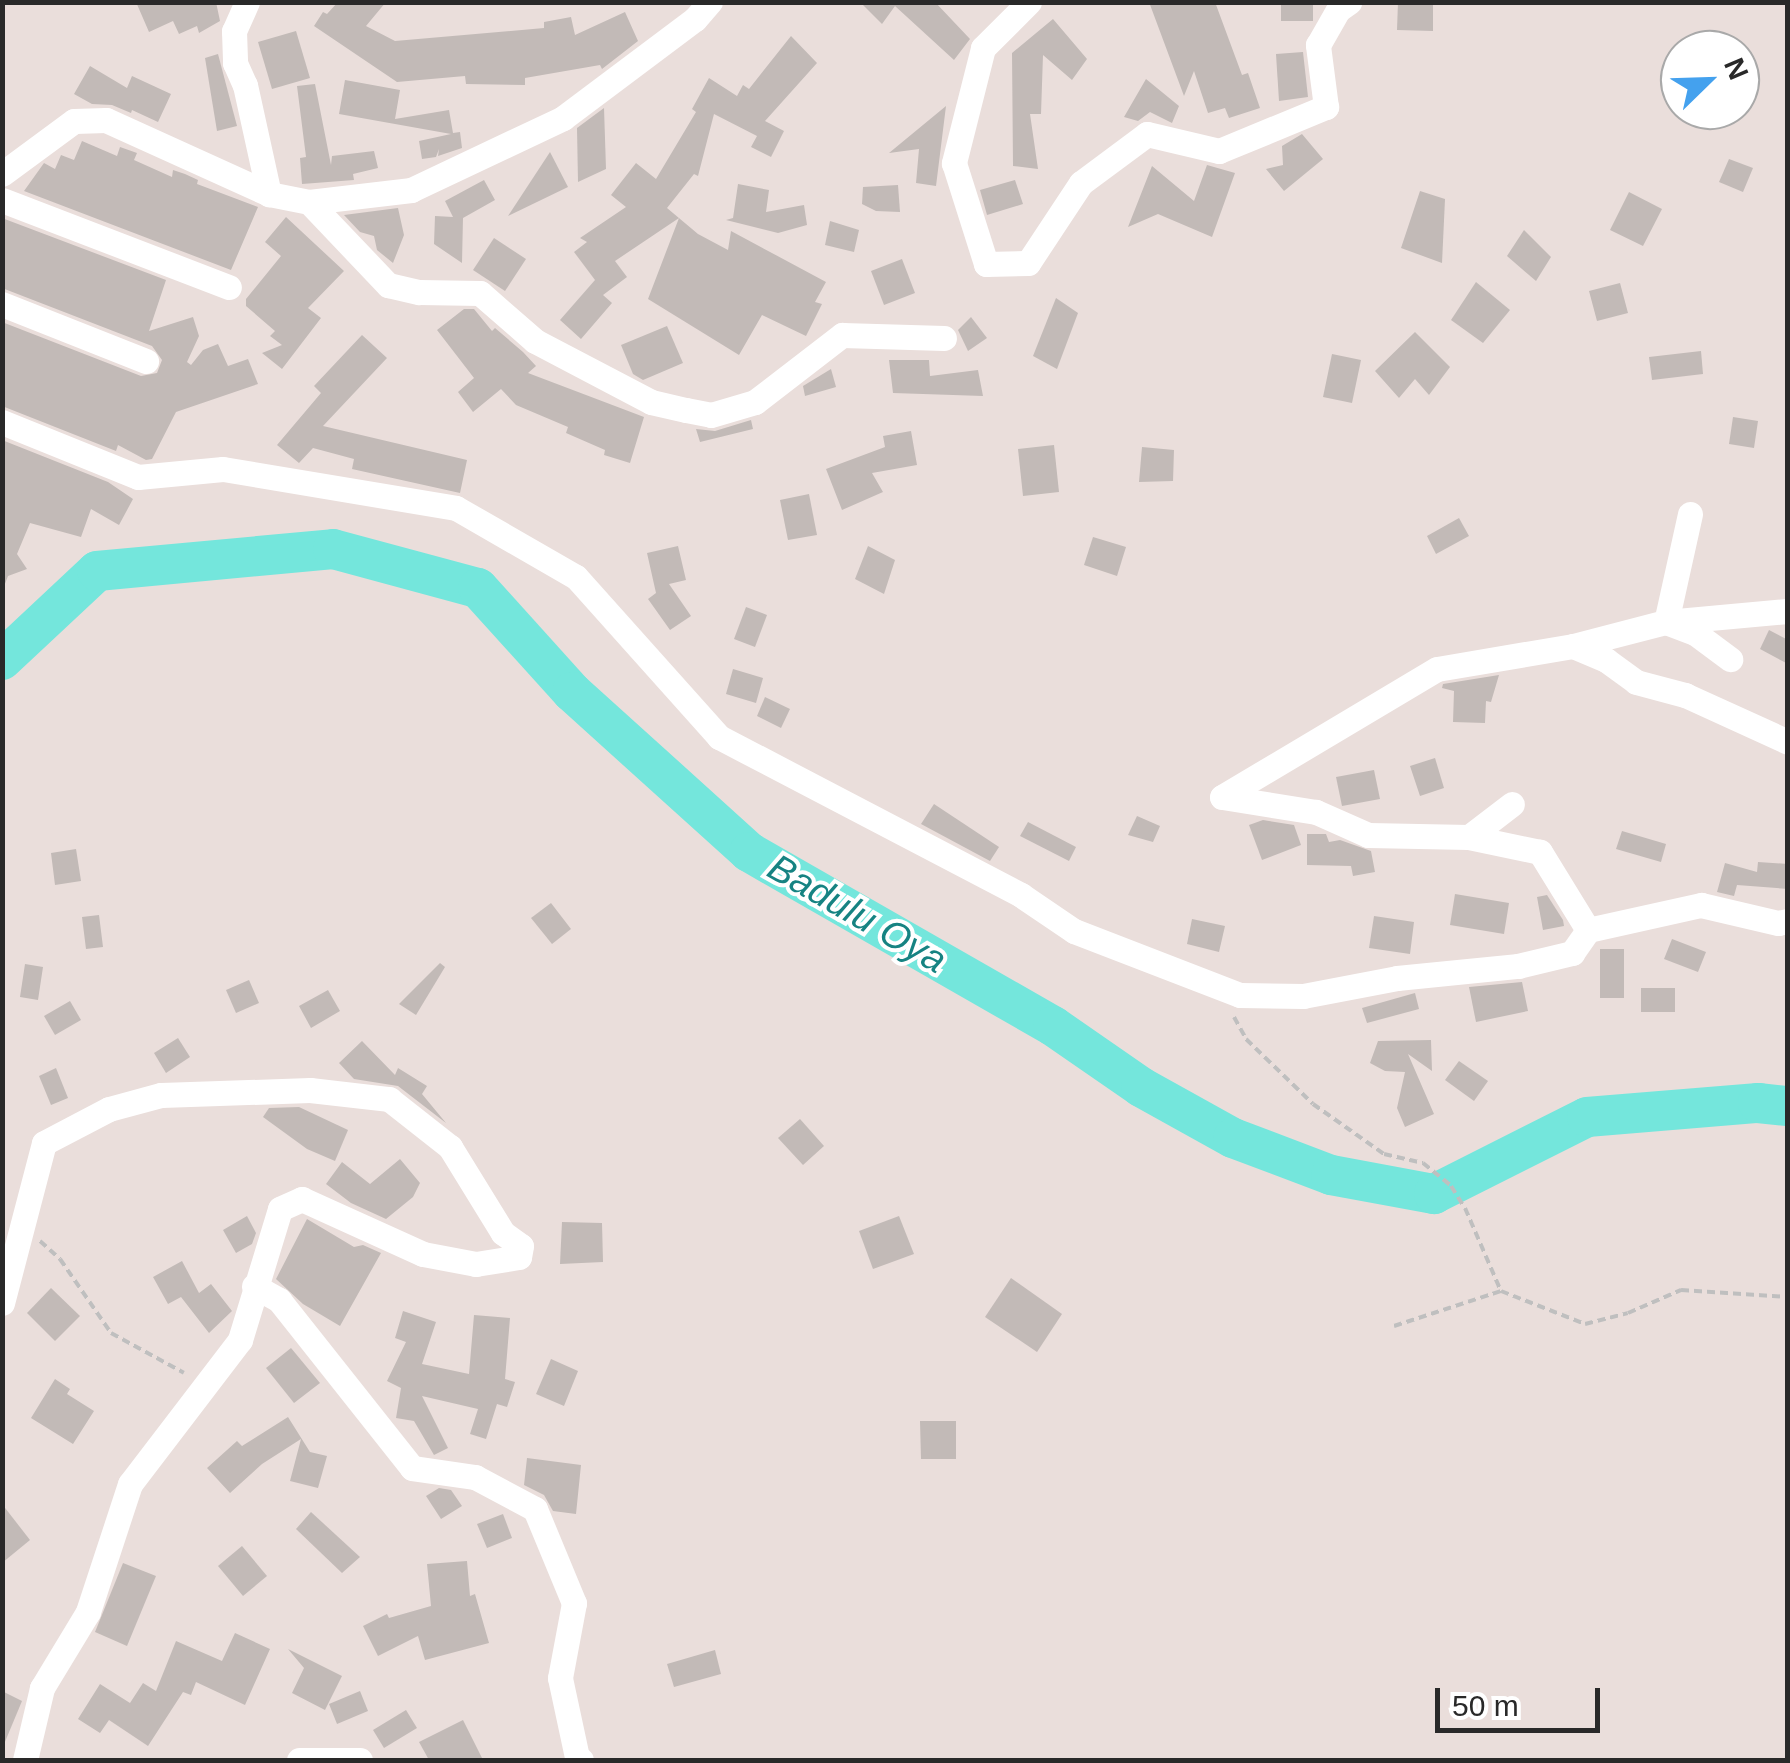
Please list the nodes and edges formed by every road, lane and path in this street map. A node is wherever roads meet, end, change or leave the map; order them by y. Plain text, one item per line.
1 (247, 2) edge
2 (710, 2) edge
3 (1029, 2) edge
4 (1350, 2) edge
5 (2, 174) edge
6 (269, 194) junction
7 (2, 200) edge
8 (309, 202) junction
9 (229, 287) dead end
10 (2, 304) edge
11 (944, 338) dead end
12 (800, 339) dead end
13 (146, 361) dead end
14 (801, 368) junction
15 (2, 422) edge
16 (1690, 514) dead end
17 (1788, 611) edge
18 (1666, 622) junction
19 (1573, 646) junction
20 (1730, 659) dead end
21 (1788, 742) edge
22 (1512, 804) dead end
23 (1469, 837) junction
24 (1788, 920) edge
25 (1588, 930) junction
26 (1240, 995) junction
27 (22, 1225) junction
28 (254, 1286) junction
29 (1501, 1291) junction
30 (1788, 1297) edge
31 (2, 1303) edge
32 (1394, 1326) dead end
33 (208, 1382) junction
34 (25, 1760) edge
35 (299, 1760) edge
36 (360, 1760) edge
37 (581, 1760) edge

1 - 6 street
2 - 8 street
3 - 4 street
5 - 6 street
6 - 8 street
7 - 9 street
8 - 14 street
10 - 13 street
11 - 14 street
12 - 14 street
15 - 26 street
16 - 18 street
17 - 18 street
18 - 19 street
18 - 20 street
19 - 21 street
19 - 23 street
22 - 23 street
23 - 25 street
24 - 25 street
25 - 26 street
26 - 29 path
27 - 28 street
27 - 31 street
27 - 33 path
28 - 33 street
28 - 37 street
29 - 30 path
29 - 32 path
33 - 34 street
35 - 36 street

